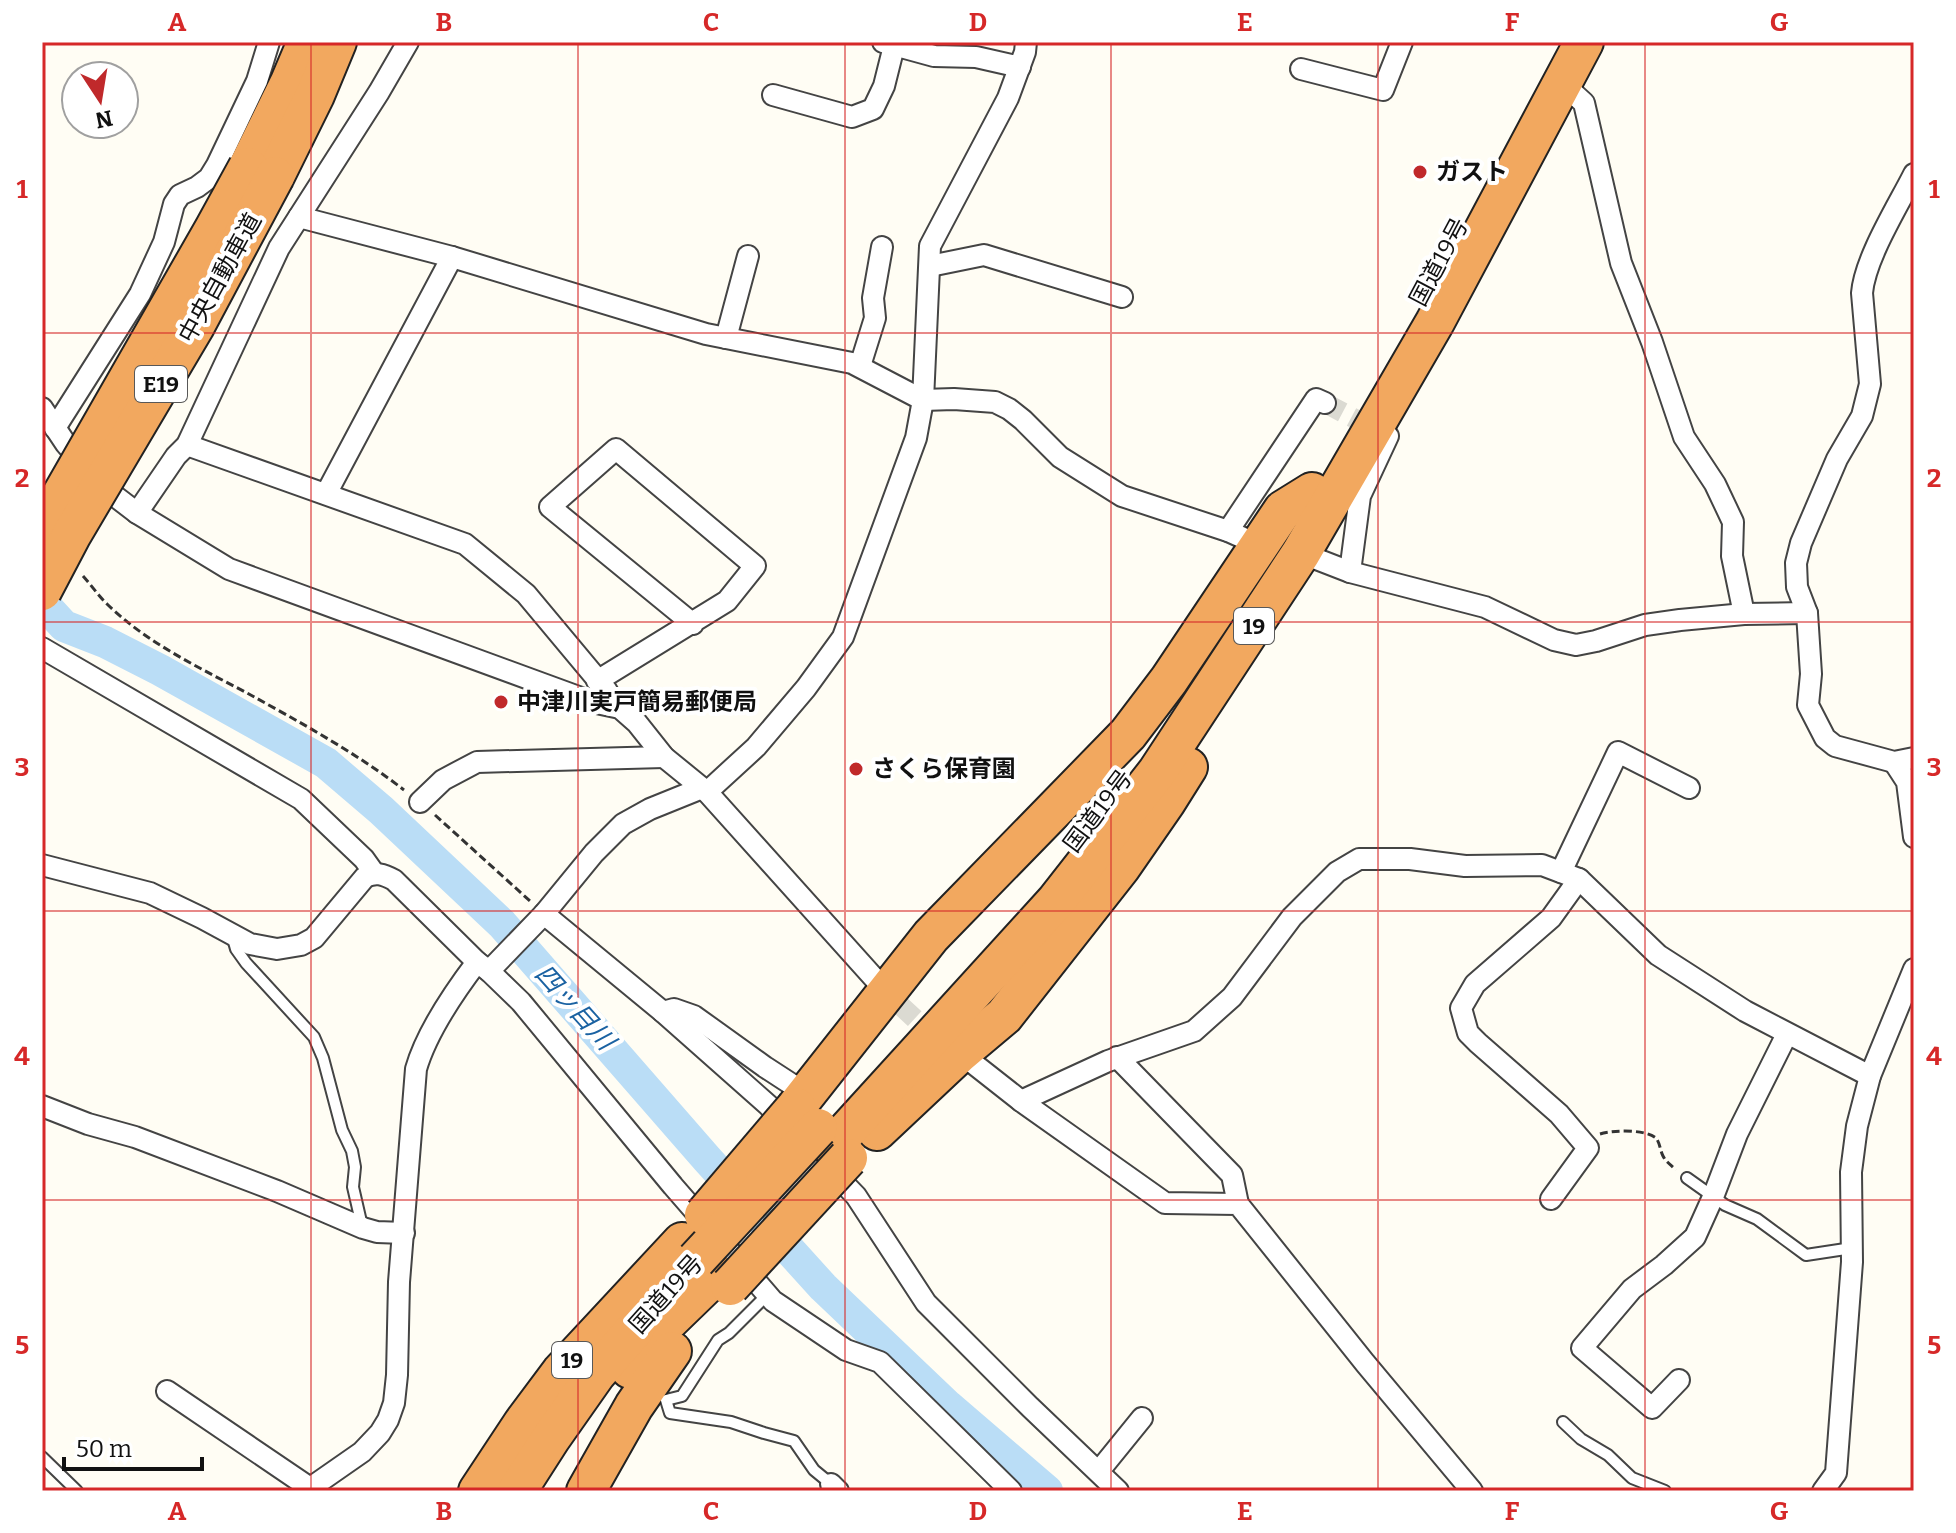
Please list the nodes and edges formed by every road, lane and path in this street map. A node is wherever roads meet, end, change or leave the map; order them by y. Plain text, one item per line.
1 (269, 42) edge
2 (307, 42) edge
3 (337, 42) edge
4 (1026, 42) edge
5 (1402, 42) edge
6 (1554, 42) edge
7 (1584, 42) edge
8 (404, 43) edge
9 (891, 43) edge
10 (1020, 67) junction
11 (1301, 69) dead end
12 (1561, 82) junction
13 (773, 95) dead end
14 (262, 171) junction
15 (1914, 174) edge
16 (299, 217) junction
17 (882, 247) dead end
18 (748, 256) dead end
19 (452, 257) junction
20 (930, 266) junction
21 (1122, 297) dead end
22 (726, 338) junction
23 (860, 366) junction
24 (923, 400) junction
25 (1325, 403) dead end
26 (42, 408) edge
27 (55, 428) junction
28 (1388, 436) dead end
29 (187, 445) junction
30 (1312, 492) junction
31 (326, 494) junction
32 (137, 513) junction
33 (42, 529) edge
34 (1244, 538) junction
35 (1301, 553) junction
36 (79, 571) dead end
37 (1350, 572) junction
38 (42, 591) edge
39 (1807, 613) junction
40 (1744, 614) junction
41 (693, 624) junction
42 (42, 648) edge
43 (597, 681) junction
44 (620, 708) junction
45 (664, 757) junction
46 (1904, 760) edge
47 (1689, 788) dead end
48 (704, 790) junction
49 (420, 802) junction
50 (1914, 837) edge
51 (42, 865) edge
52 (374, 873) junction
53 (1570, 875) junction
54 (542, 917) junction
55 (236, 938) junction
56 (489, 964) junction
57 (1914, 969) edge
58 (894, 999) junction
59 (663, 1012) junction
60 (1787, 1034) junction
61 (952, 1050) junction
62 (1117, 1057) junction
63 (1870, 1076) junction
64 (1021, 1101) junction
65 (42, 1106) edge
66 (820, 1127) junction
67 (1581, 1140) junction
68 (1687, 1178) joint
69 (1713, 1197) junction
70 (1551, 1199) dead end
71 (1238, 1204) junction
72 (363, 1228) junction
73 (404, 1233) junction
74 (1852, 1248) junction
75 (706, 1266) junction
76 (768, 1294) junction
77 (1679, 1380) dead end
78 (167, 1391) dead end
79 (1142, 1418) dead end
80 (1563, 1422) dead end
81 (42, 1457) edge
82 (1099, 1471) junction
83 (835, 1488) edge
84 (308, 1489) edge
85 (1827, 1490) edge
86 (77, 1491) edge
87 (478, 1491) edge
88 (517, 1491) edge
89 (547, 1491) edge
90 (586, 1491) edge
91 (1011, 1491) edge
92 (1118, 1491) edge
93 (1472, 1491) edge
94 (1665, 1491) edge

1 - 27 street
2 - 14 highway, 中央自動車道 / E19
3 - 14 highway, 中央自動車道 / E19
4 - 10 street
5 - 11 street
6 - 30 highway, 国道19号 / 19
7 - 12 highway, 国道19号 / 19
8 - 16 street
9 - 10 street
9 - 13 street
10 - 20 street
12 - 35 highway, 国道19号 / 19
12 - 40 street
14 - 33 highway, 中央自動車道 / E19, bridge
14 - 38 highway, 中央自動車道 / E19, bridge
15 - 39 street
16 - 19 street
16 - 29 street
17 - 23 street
18 - 22 street
19 - 22 street
19 - 31 street
20 - 21 street
20 - 24 street
22 - 23 street
23 - 24 street
24 - 34 street
24 - 48 street
25 - 34 street
26 - 27 street
27 - 32 street
28 - 37 street
29 - 31 street
29 - 32 street
30 - 34 highway, 19
30 - 66 highway, 国道19号 / 19
31 - 43 street
32 - 44 street
34 - 58 highway, 19
35 - 37 street
35 - 61 highway, 19
35 - 66 highway, 国道19号 / 19
36 - 49 path
37 - 40 street
39 - 40 street
39 - 46 street
41 - 41 street
41 - 43 street
42 - 52 street
43 - 44 street
44 - 45 street
45 - 48 street
45 - 49 street
46 - 50 street
47 - 53 street
48 - 54 street
48 - 58 street
49 - 54 path
51 - 55 street
52 - 55 street
52 - 56 street
53 - 60 street
53 - 62 street
53 - 67 street
54 - 56 street
54 - 59 street
55 - 72 lane
56 - 73 street
56 - 76 street
57 - 63 street
58 - 66 highway, 19
59 - 66 street
59 - 82 street
60 - 63 street
60 - 69 street
61 - 64 street
61 - 66 highway, 19
62 - 64 street
62 - 71 street
63 - 74 street
64 - 71 street
65 - 72 street
66 - 75 highway, 国道19号 / 19, bridge
67 - 68 path
67 - 70 street
68 - 69 lane
69 - 74 lane
69 - 77 street
71 - 93 street
72 - 73 street
73 - 84 street
74 - 85 street
75 - 87 highway, 19
75 - 88 highway, 国道19号 / 19
75 - 89 highway, 国道19号 / 19
75 - 90 highway, 19
76 - 83 lane
76 - 91 street
78 - 84 street
79 - 82 street
80 - 94 lane
81 - 86 lane
82 - 92 street

